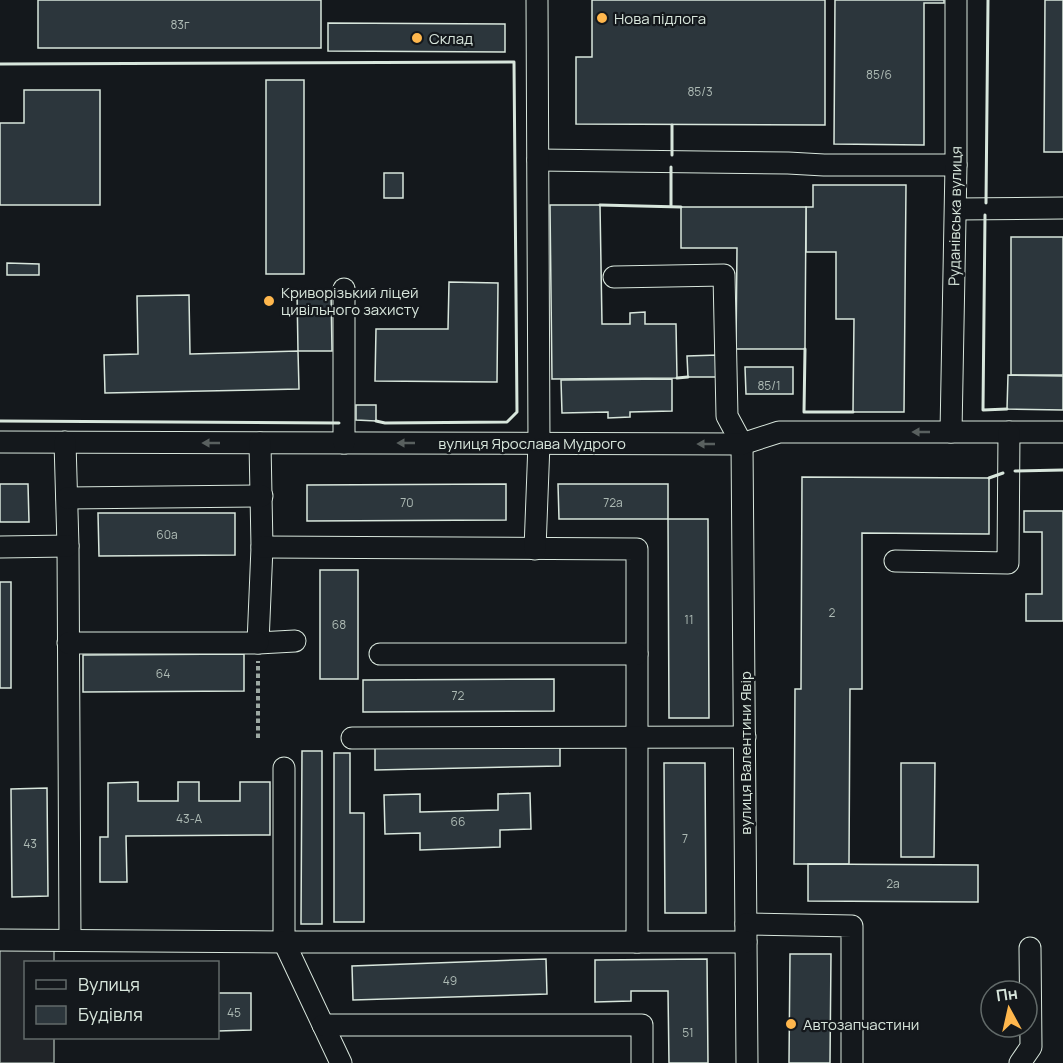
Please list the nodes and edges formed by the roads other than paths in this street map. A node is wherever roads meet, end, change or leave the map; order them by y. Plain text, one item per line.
1 (537, 0) edge
2 (956, 0) edge
3 (538, 160) junction
4 (956, 165) junction
5 (1063, 208) edge
6 (956, 209) junction
7 (614, 277) dead end
8 (344, 289) dead end
9 (951, 432) junction
10 (1009, 432) junction
11 (1063, 432) edge
12 (0, 442) edge
13 (65, 442) junction
14 (260, 443) junction
15 (344, 443) junction
16 (538, 443) junction
17 (742, 444) junction
18 (262, 496) junction
19 (67, 498) junction
20 (68, 546) junction
21 (0, 547) edge
22 (262, 548) junction
23 (536, 549) junction
24 (895, 561) dead end
25 (295, 641) dead end
26 (68, 643) junction
27 (258, 643) junction
28 (380, 654) dead end
29 (637, 654) junction
30 (637, 736) junction
31 (745, 736) junction
32 (351, 738) dead end
33 (284, 768) dead end
34 (746, 933) junction
35 (0, 940) edge
36 (70, 940) junction
37 (284, 942) junction
38 (638, 942) junction
39 (1030, 948) dead end
40 (323, 1025) junction
41 (341, 1063) edge
42 (642, 1063) edge
43 (747, 1063) edge
44 (852, 1063) edge
45 (1020, 1063) edge

1 - 3 street
2 - 4 street, Руданівська вулиця
3 - 4 street
3 - 16 street
4 - 6 street, Руданівська вулиця
5 - 6 street
6 - 9 street, Руданівська вулиця
7 - 17 street
8 - 15 street
9 - 10 street, вулиця Ярослава Мудрого
9 -> 17 street, вулиця Ярослава Мудрого
10 - 11 street, вулиця Ярослава Мудрого
10 - 24 street
12 - 13 street, вулиця Ярослава Мудрого
14 -> 13 street, вулиця Ярослава Мудрого
13 - 19 street
14 - 15 street, вулиця Ярослава Мудрого
14 - 18 street
16 -> 15 street, вулиця Ярослава Мудрого
17 -> 16 street, вулиця Ярослава Мудрого
16 - 23 street
17 - 31 street, вулиця Валентини Явір
18 - 19 street
18 - 22 street
19 - 20 street
20 - 21 street
20 - 26 street
22 - 23 street
22 - 27 street
23 - 29 street
25 - 27 street
26 - 27 street
26 - 36 street
28 - 29 street
29 - 30 street
30 - 31 street
30 - 32 street
30 - 38 street
31 - 34 street, вулиця Валентини Явір
33 - 37 street
34 - 38 street
34 - 43 street, вулиця Валентини Явір
34 - 44 street
35 - 36 street
36 - 37 street
37 - 38 street
37 - 40 street
39 - 45 street
40 - 41 street
40 - 42 street

